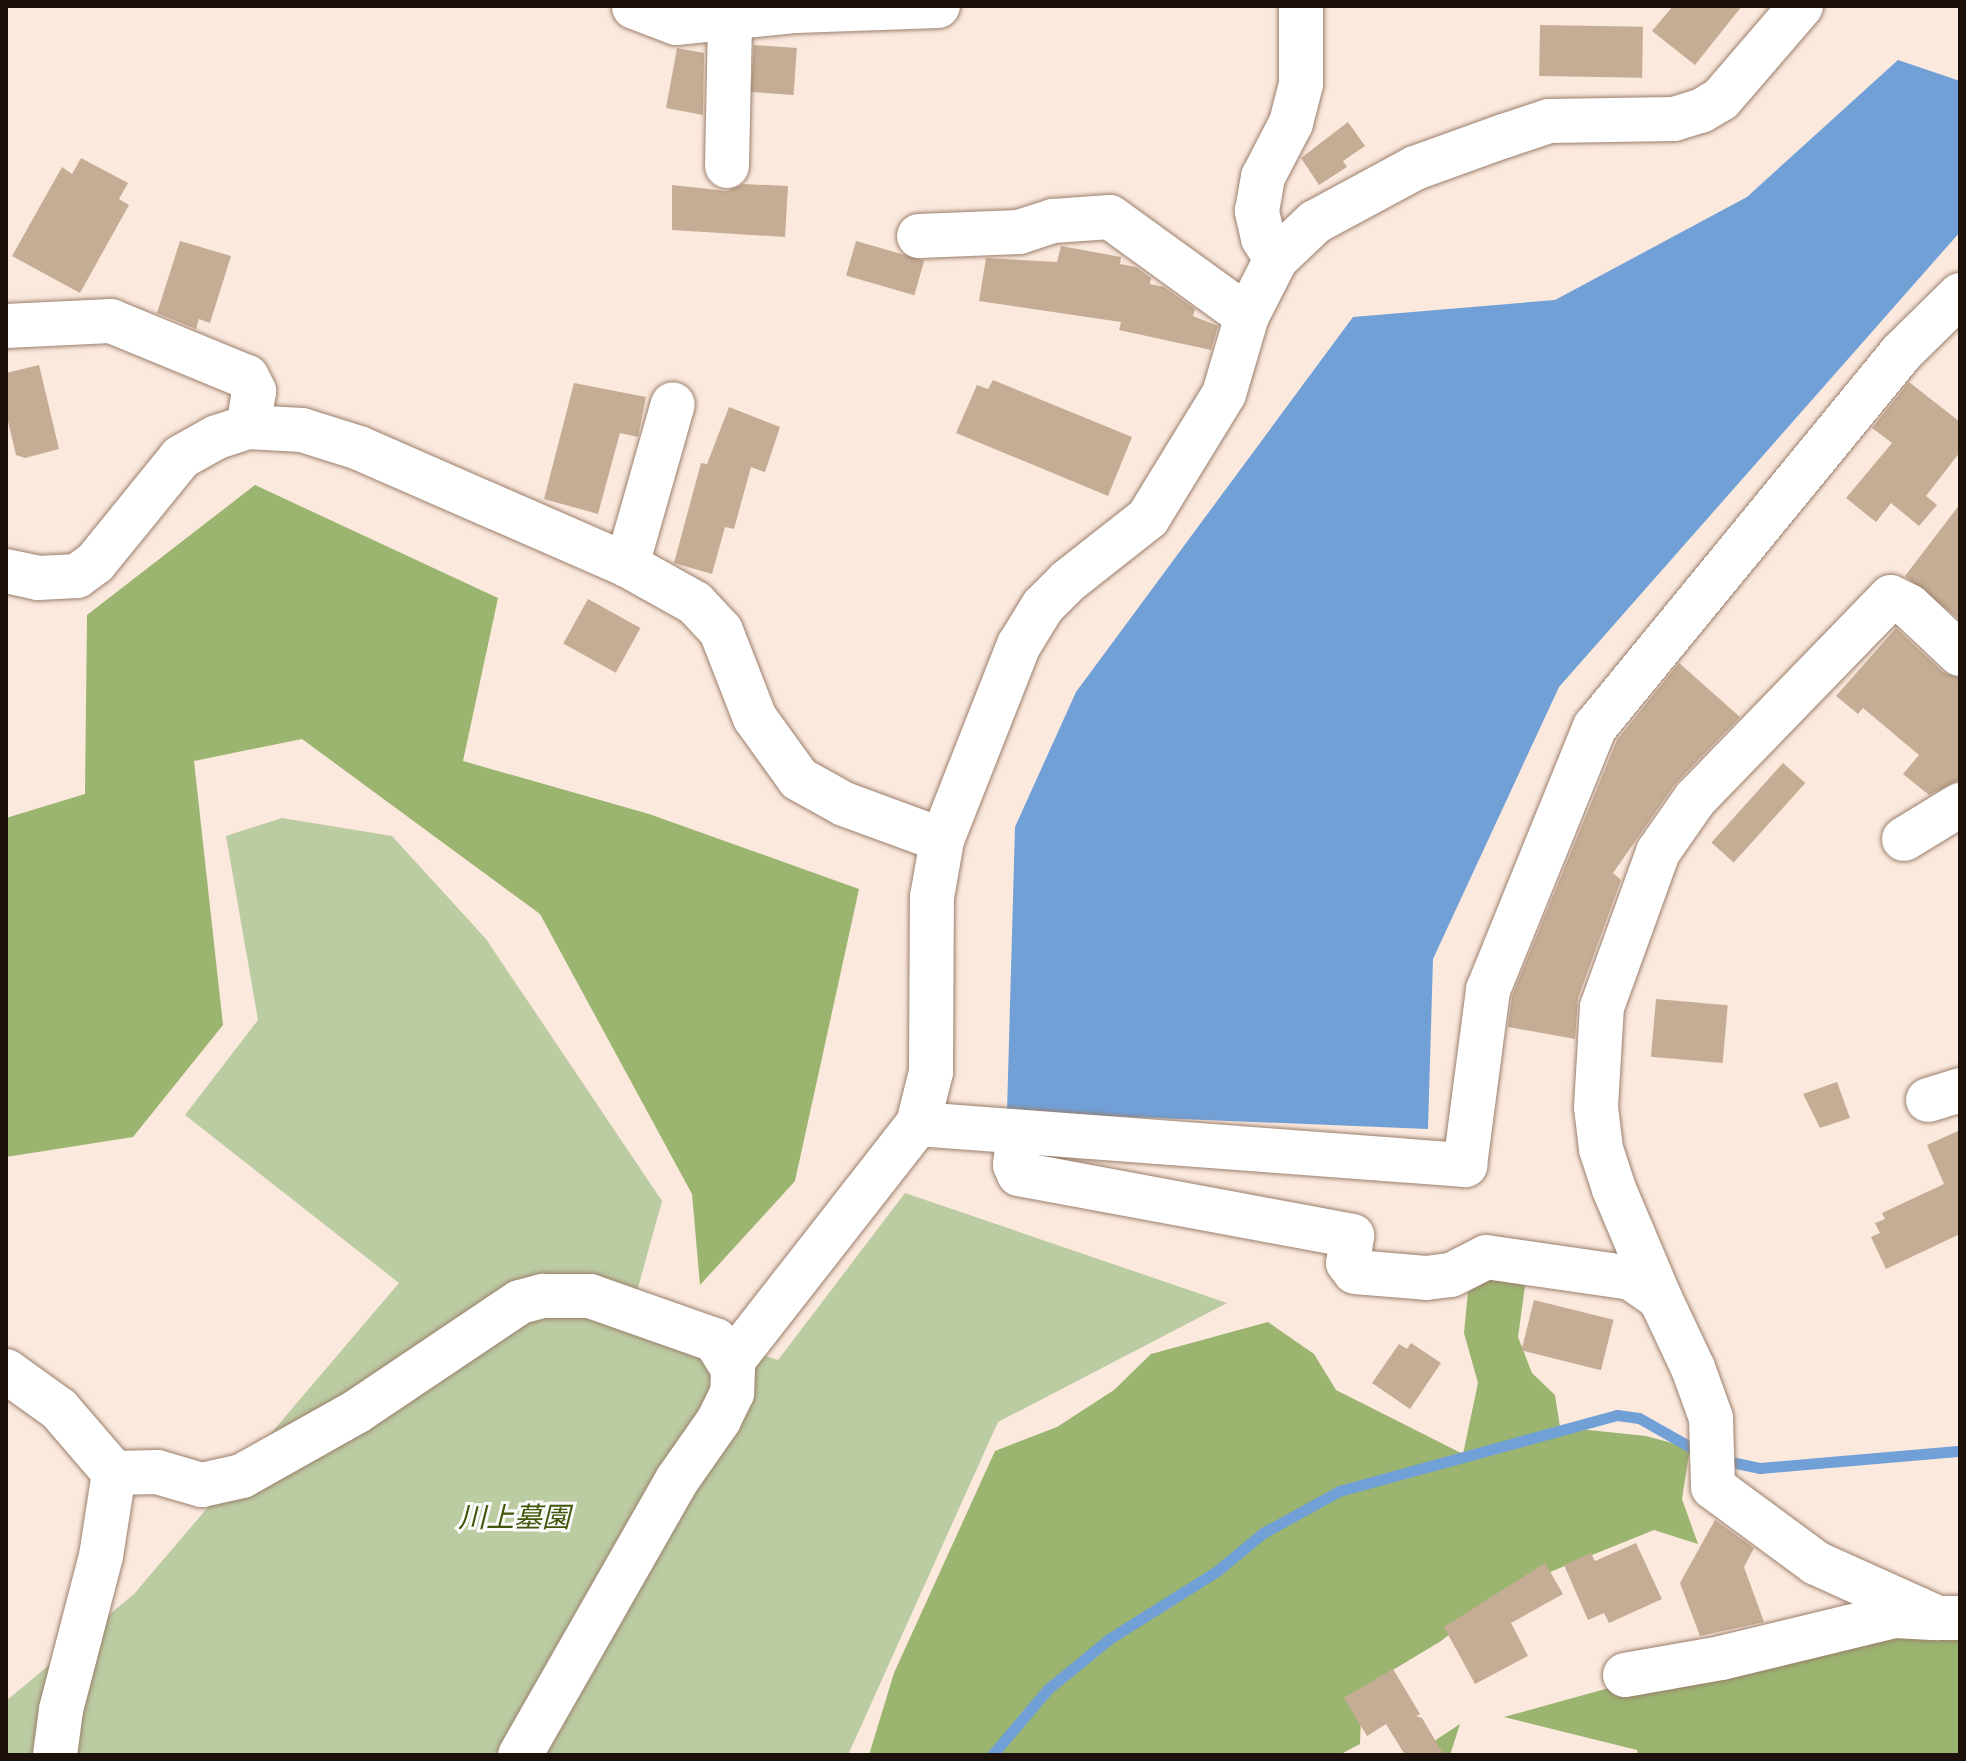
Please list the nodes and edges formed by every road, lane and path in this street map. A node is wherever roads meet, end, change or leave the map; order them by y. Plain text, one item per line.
1 (938, 6) edge
2 (1301, 6) edge
3 (1801, 6) edge
4 (634, 7) edge
5 (730, 18) junction
6 (727, 166) dead end
7 (919, 236) dead end
8 (1276, 259) junction
9 (1960, 295) edge
10 (1247, 316) junction
11 (6, 326) edge
12 (673, 404) dead end
13 (248, 427) junction
14 (627, 565) junction
15 (6, 571) edge
16 (1960, 654) edge
17 (1960, 805) edge
18 (1904, 839) dead end
19 (942, 840) junction
20 (918, 1124) junction
21 (1019, 1132) junction
22 (1660, 1298) junction
23 (731, 1363) junction
24 (6, 1371) edge
25 (114, 1473) junction
26 (1949, 1618) edge
27 (1625, 1675) dead end
28 (55, 1755) edge
29 (520, 1755) edge

1 - 5 street
2 - 8 street
3 - 8 street
4 - 5 street
5 - 6 street
7 - 10 street
8 - 10 street
9 - 21 street
10 - 19 street
11 - 13 street
12 - 14 street
13 - 14 street
13 - 15 street
14 - 19 street
16 - 22 street
17 - 18 street
19 - 20 street
20 - 21 street
20 - 23 street
21 - 22 street
22 - 26 street
23 - 25 street
23 - 29 street
24 - 25 street
25 - 28 street
26 - 27 street

